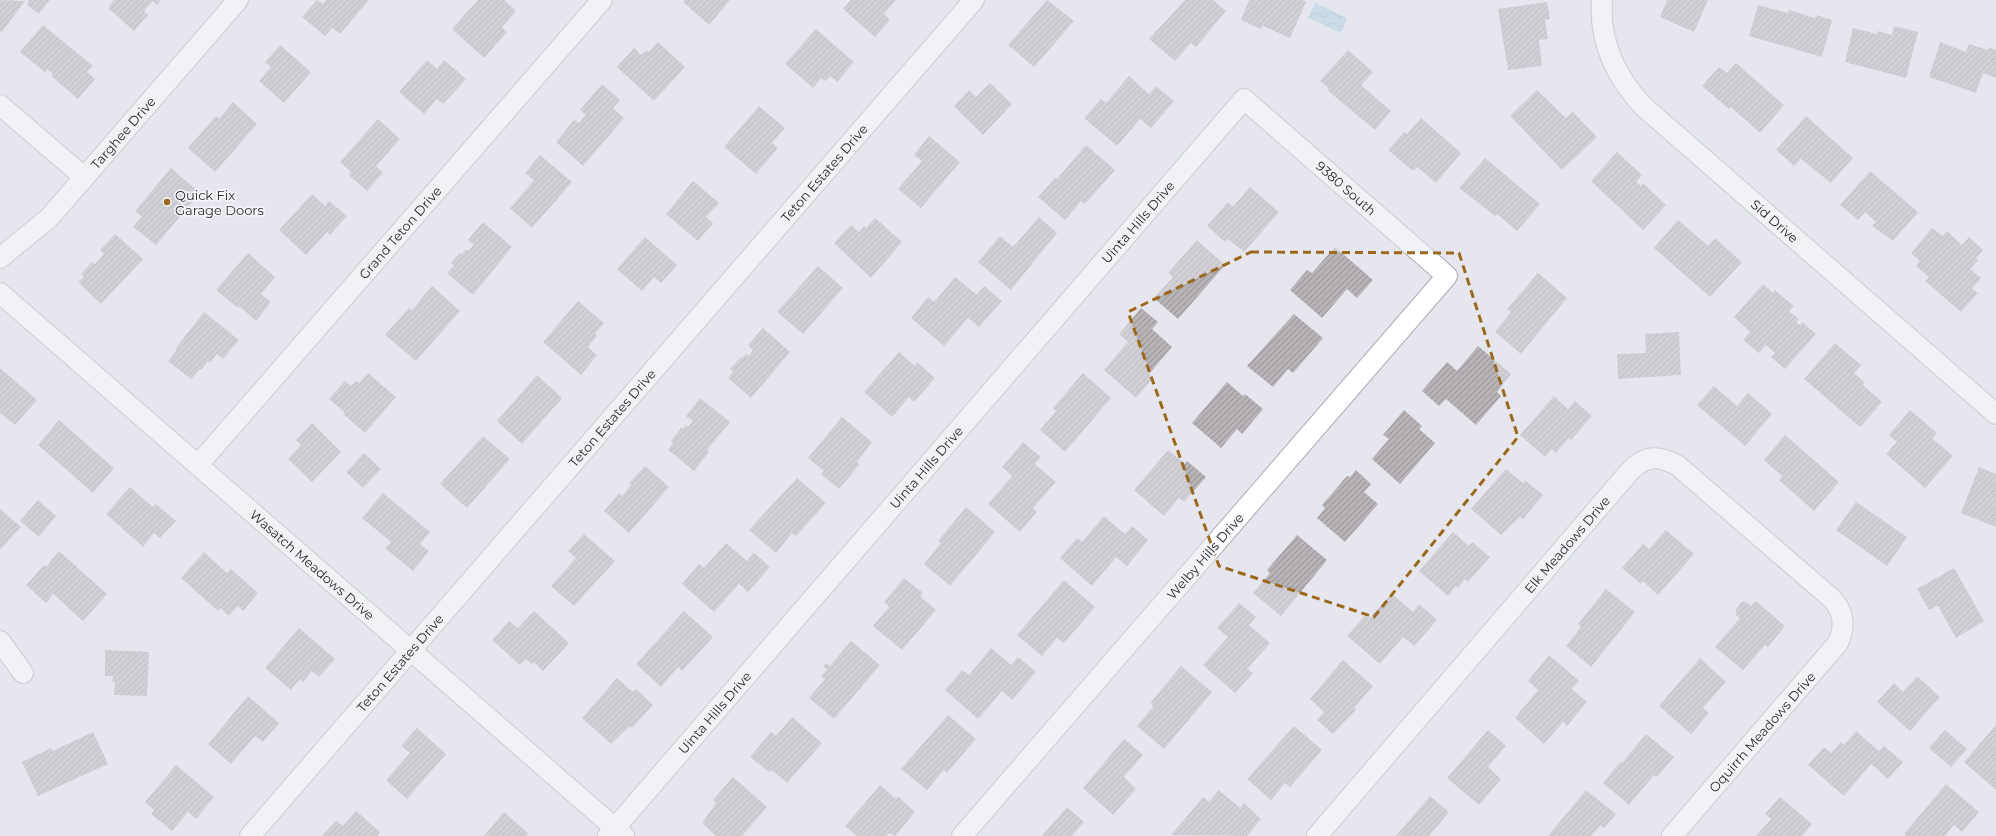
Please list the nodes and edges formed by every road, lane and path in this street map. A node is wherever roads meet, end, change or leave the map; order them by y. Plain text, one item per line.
1 (238, 0) edge
2 (602, 0) edge
3 (974, 0) edge
4 (1602, 0) edge
5 (1244, 99) joint
6 (0, 105) edge
7 (84, 177) junction
8 (0, 258) edge
9 (1448, 276) joint
10 (0, 293) edge
11 (1996, 414) edge
12 (198, 465) junction
13 (1843, 625) joint
14 (0, 641) edge
15 (411, 650) junction
16 (23, 673) dead end
17 (616, 833) edge
18 (250, 836) edge
19 (962, 836) edge
20 (1318, 836) edge
21 (1672, 836) edge

1 - 7 street, Targhee Drive
2 - 12 street, Grand Teton Drive
3 - 15 street, Teton Estates Drive
4 - 11 street, Sid Drive
5 - 9 street, 9380 South
5 - 17 street, Uinta Hills Drive
6 - 7 street
7 - 8 street, Targhee Drive
9 - 19 street, Welby Hills Drive
10 - 12 street, Wasatch Meadows Drive
12 - 15 street, Wasatch Meadows Drive
13 - 20 street, Elk Meadows Drive
13 - 21 street, Oquirrh Meadows Drive
14 - 16 street
15 - 17 street, Wasatch Meadows Drive
15 - 18 street, Teton Estates Drive

